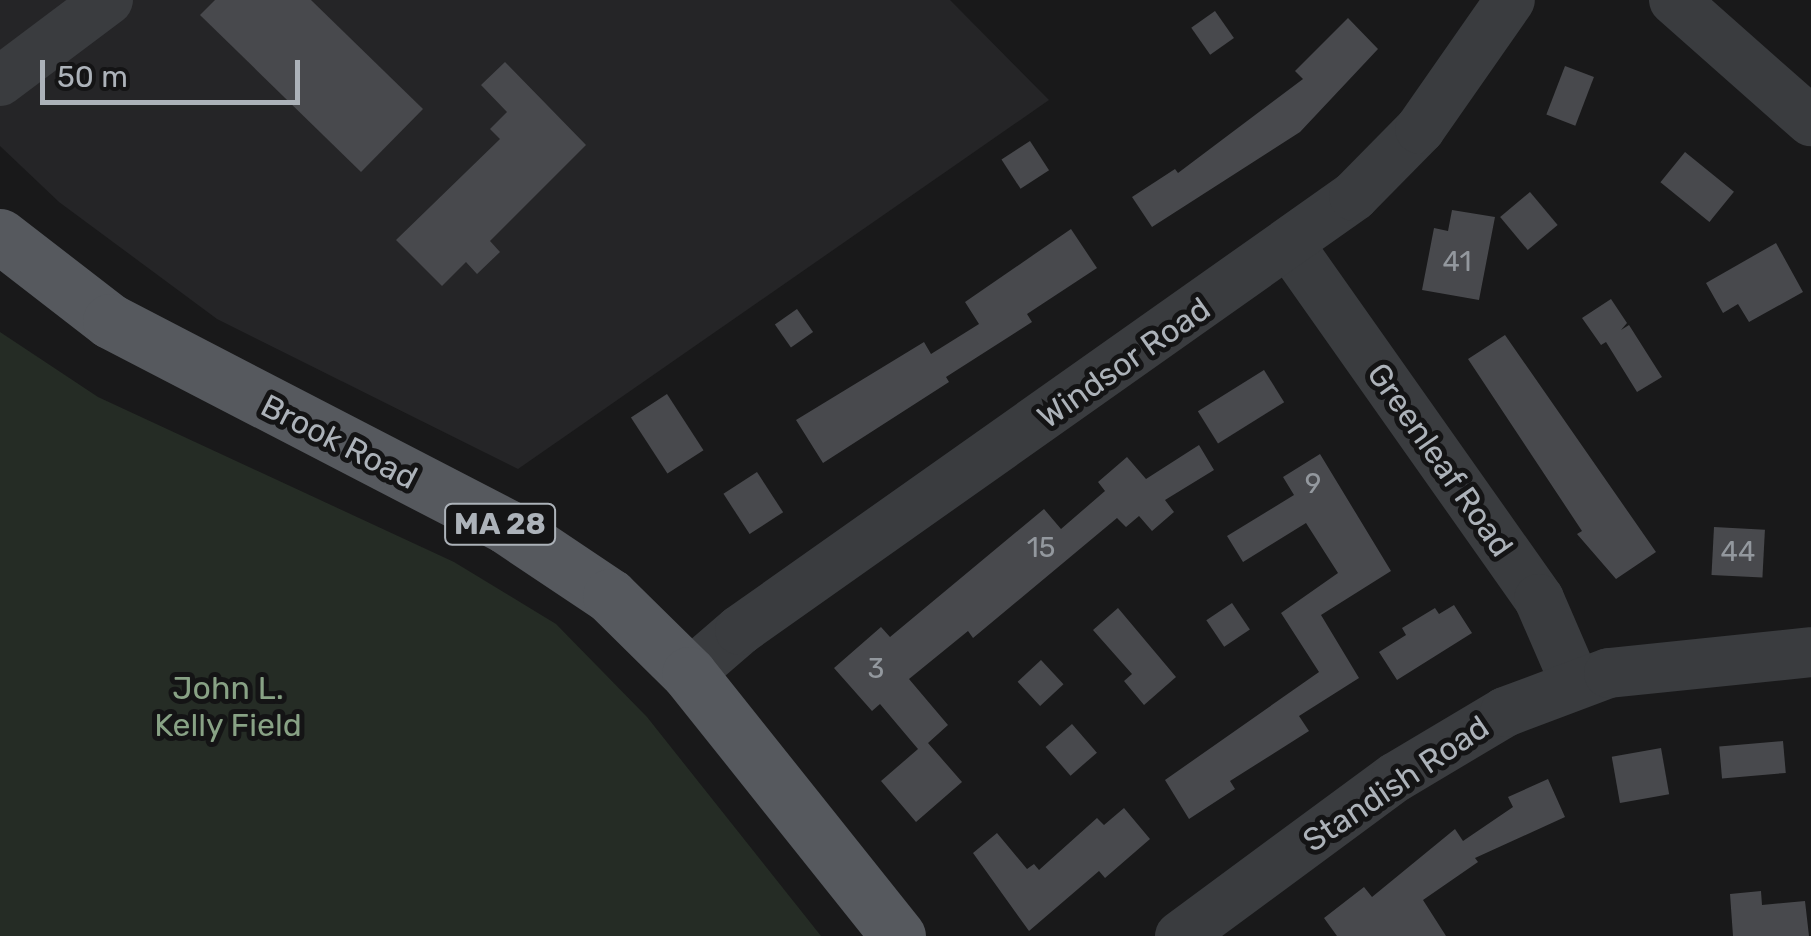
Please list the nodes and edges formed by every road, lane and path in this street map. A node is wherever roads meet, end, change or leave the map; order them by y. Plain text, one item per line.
1 (108, 0) edge
2 (1510, 0) edge
3 (1674, 0) edge
4 (0, 81) edge
5 (1811, 121) edge
6 (0, 236) edge
7 (1290, 246) junction
8 (1811, 652) edge
9 (689, 674) junction
10 (1575, 682) junction
11 (898, 936) edge
12 (1180, 936) edge

1 - 4 street
2 - 7 street, Windsor Road
3 - 5 street
6 - 9 main road, Brook Road / MA 28
7 - 9 street, Windsor Road
7 - 10 street, Greenleaf Road
8 - 10 street, Standish Road
9 - 11 main road, Brook Road / MA 28
10 - 12 street, Standish Road

